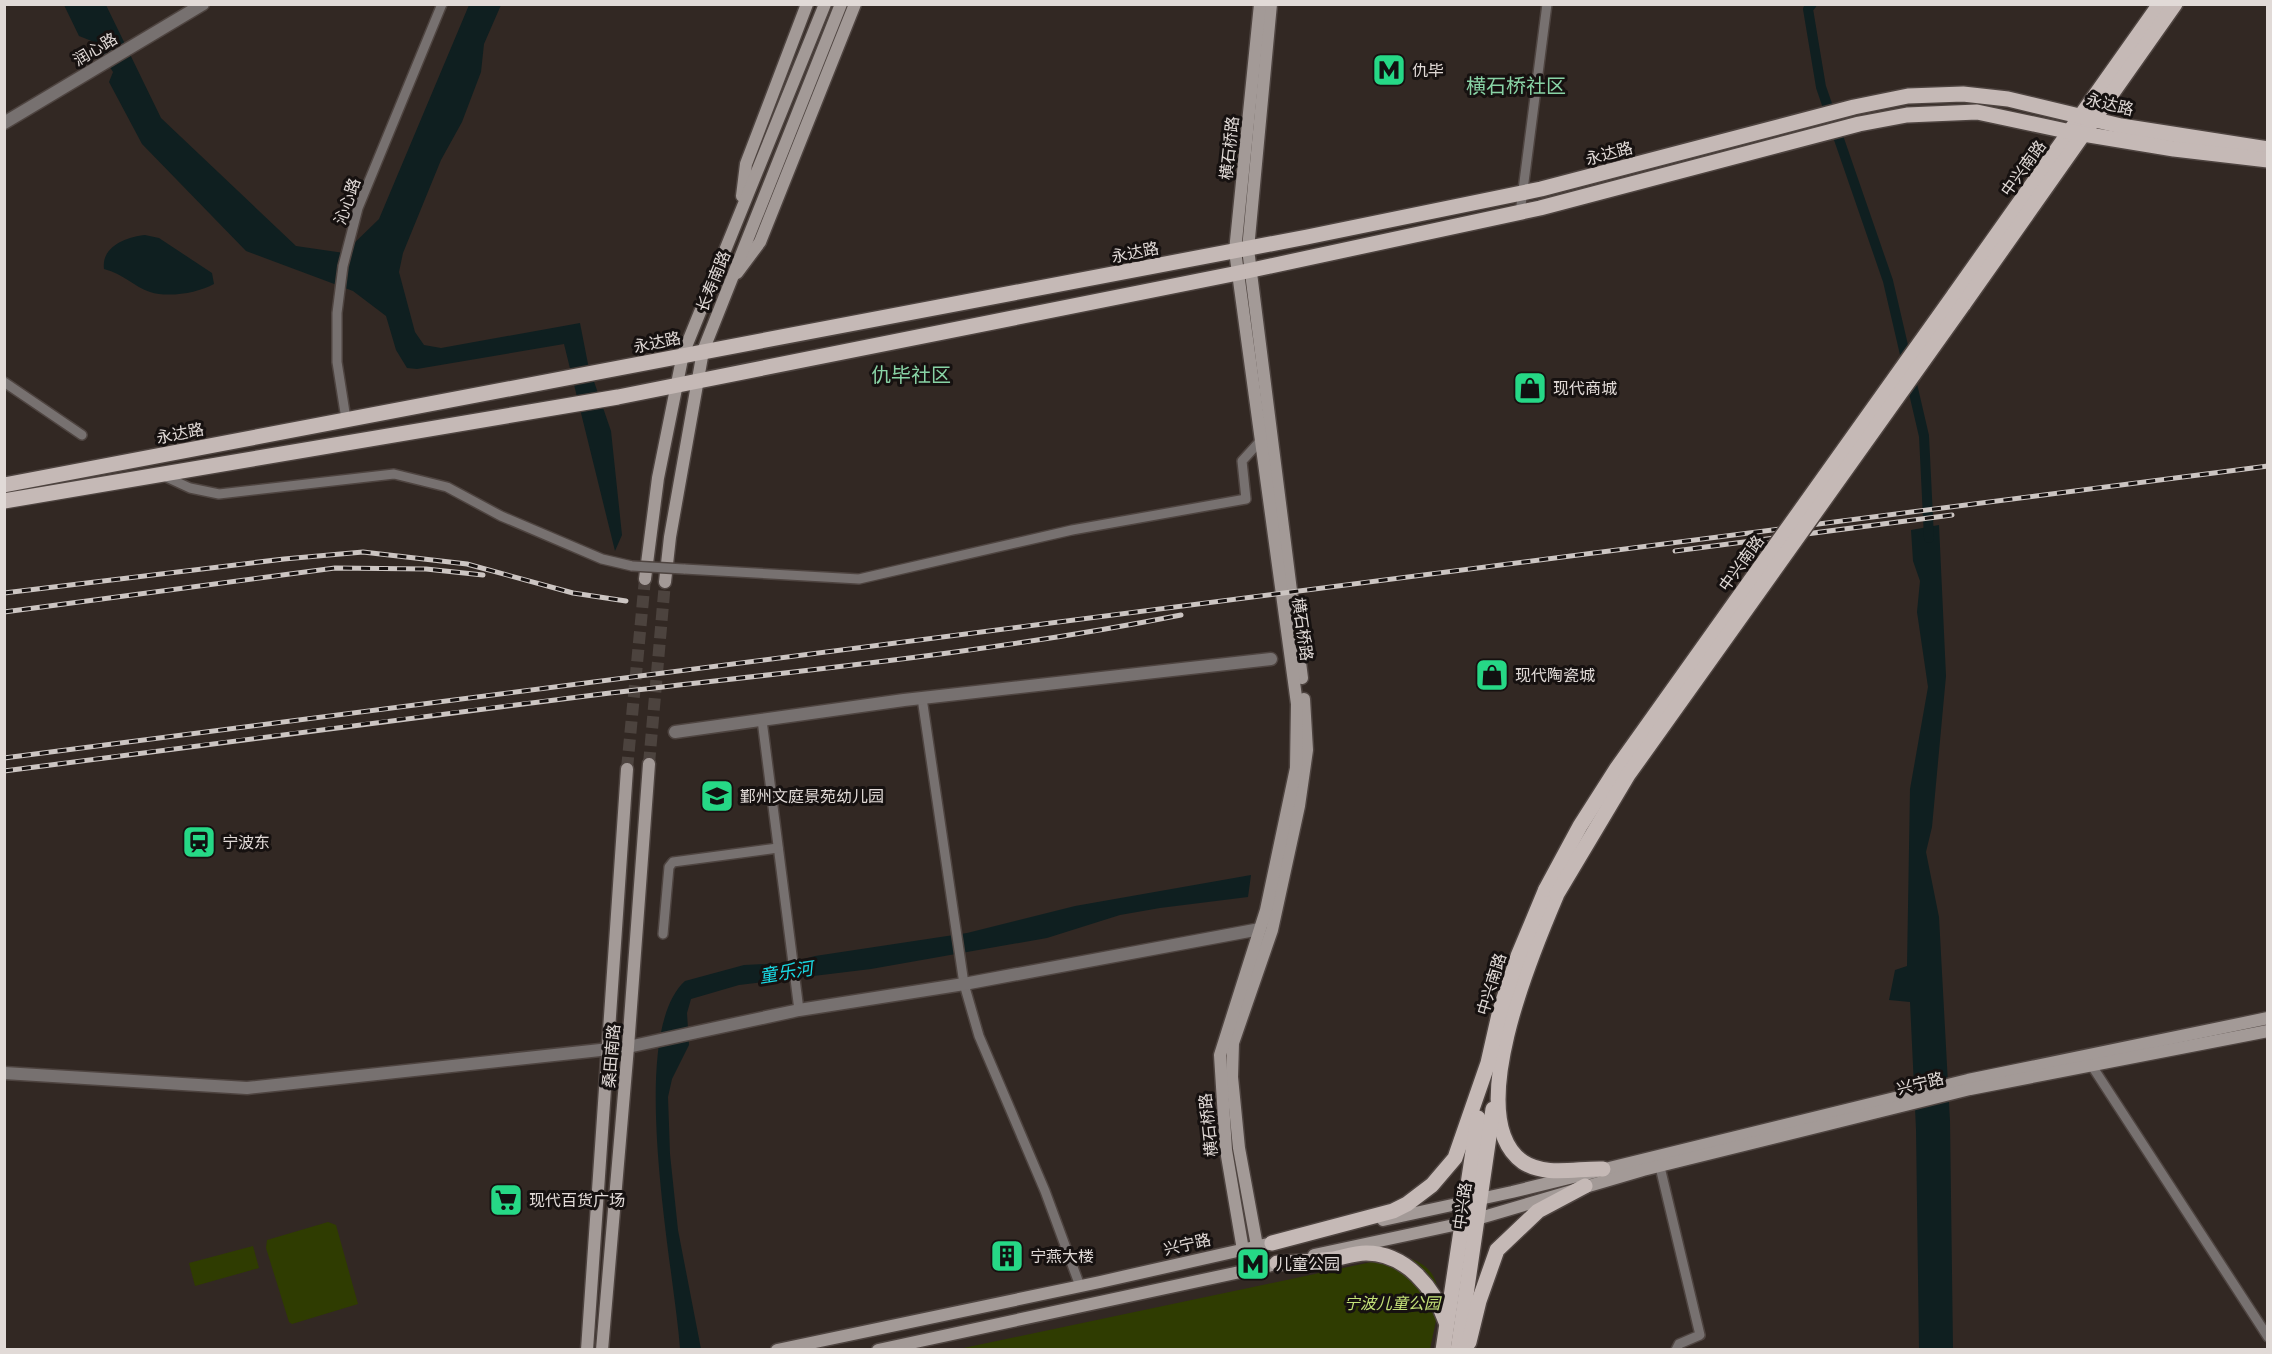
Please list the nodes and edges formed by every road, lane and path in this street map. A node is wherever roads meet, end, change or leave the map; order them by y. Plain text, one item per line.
1 (203, 4) edge
2 (442, 4) edge
3 (807, 4) edge
4 (825, 4) edge
5 (841, 4) edge
6 (855, 4) edge
7 (1260, 4) edge
8 (1272, 4) edge
9 (1547, 4) edge
10 (2160, 4) edge
11 (2175, 4) edge
12 (2089, 118) junction
13 (4, 123) edge
14 (2078, 133) junction
15 (2268, 149) edge
16 (2268, 160) edge
17 (1523, 193) junction
18 (1520, 213) junction
19 (739, 216) junction
20 (1242, 250) junction
21 (1244, 272) junction
22 (732, 278) junction
23 (703, 351) junction
24 (683, 354) junction
25 (698, 380) junction
26 (4, 382) edge
27 (677, 384) junction
28 (346, 419) junction
29 (82, 435) dead end
30 (1262, 439) junction
31 (159, 474) junction
32 (4, 485) edge
33 (4, 501) edge
34 (645, 579) tunnel mouth
35 (665, 582) tunnel mouth
36 (1271, 658) dead end
37 (922, 698) junction
38 (762, 720) junction
39 (675, 732) dead end
40 (649, 764) tunnel mouth
41 (627, 769) tunnel mouth
42 (778, 848) junction
43 (1260, 929) junction
44 (663, 934) dead end
45 (964, 984) junction
46 (798, 1010) junction
47 (2268, 1018) edge
48 (2268, 1031) edge
49 (628, 1047) junction
50 (606, 1049) junction
51 (1494, 1064) junction
52 (2092, 1066) junction
53 (4, 1072) edge
54 (1969, 1084) junction
55 (1871, 1108) junction
56 (1516, 1156) joint
57 (1660, 1167) junction
58 (1604, 1169) junction
59 (1585, 1186) junction
60 (1473, 1199) junction
61 (1478, 1218) junction
62 (1463, 1223) junction
63 (1265, 1245) junction
64 (1243, 1250) junction
65 (1278, 1263) junction
66 (1080, 1286) junction
67 (1447, 1325) junction
68 (2268, 1337) edge
69 (587, 1350) edge
70 (602, 1350) edge
71 (777, 1350) edge
72 (878, 1350) edge
73 (1443, 1350) edge
74 (1458, 1350) edge
75 (1463, 1350) edge
76 (1676, 1350) edge

1 - 13 street, 润心路
2 - 28 street, 沁心路
3 - 19 main road
4 - 19 main road, 长寿南路
5 - 22 main road, 长寿南路
6 - 22 main road
7 - 20 main road, 横石桥路
8 - 20 main road, 横石桥路
9 - 17 street
10 - 12 main road, 中兴南路
11 - 12 main road, 中兴南路
12 - 14 main road, 中兴南路
12 - 15 main road, 永达路
12 - 17 main road, 永达路
14 - 16 main road, 永达路
14 - 18 main road, 永达路
14 - 51 main road, 中兴南路, bridge
17 - 18 street
17 - 20 main road, 永达路
18 - 21 main road, 永达路
19 - 24 main road, 长寿南路
20 - 21 main road, 横石桥路
20 - 23 main road, 永达路
21 - 25 main road, 永达路
21 - 30 main road, 横石桥路
21 - 63 main road, 横石桥路
22 - 23 main road, 长寿南路
23 - 24 main road, 永达路
23 - 25 main road, 长寿南路
24 - 27 main road, 长寿南路
24 - 28 main road, 永达路
25 - 27 main road, 永达路
25 - 35 main road, 长寿南路
26 - 29 street
27 - 31 main road, 永达路
27 - 34 main road, 长寿南路
28 - 32 main road, 永达路
30 - 31 street, bridge
30 - 43 main road, 横石桥路
31 - 33 main road, 永达路
36 - 37 street
37 - 38 street
37 - 45 street
38 - 39 street
38 - 42 street
40 - 49 main road, 桑田南路
41 - 50 main road, 桑田南路
42 - 44 street
42 - 46 street
43 - 45 street
43 - 64 main road, 横石桥路
45 - 46 street
45 - 66 street
46 - 49 street
47 - 54 main road, 兴宁路
48 - 52 main road, 兴宁路
49 - 50 street
49 - 70 main road, 桑田南路
50 - 53 street
50 - 69 main road, 桑田南路
51 - 56 main road, 中兴南路
51 - 60 main road, 中兴路
51 - 63 main road, 中兴南路
52 - 54 main road, 兴宁路
52 - 68 street
54 - 55 main road, 兴宁路
55 - 57 main road, 兴宁路
55 - 58 main road, 兴宁路
56 - 58 main road, 兴宁路
57 - 59 main road, 兴宁路
57 - 76 street
58 - 60 main road, 兴宁路
59 - 61 main road, 兴宁路
59 - 75 main road, 兴宁路
60 - 61 main road, 中兴路
60 - 62 main road, 中兴路
60 - 63 main road, 兴宁路
61 - 62 main road, 兴宁路
61 - 74 main road, 中兴路
62 - 65 main road, 兴宁路
62 - 67 main road, 中兴路
63 - 64 main road, 兴宁路
64 - 66 main road, 兴宁路
65 - 67 main road
65 - 72 main road, 兴宁路
66 - 71 main road, 兴宁路
67 - 73 main road, 中兴路

